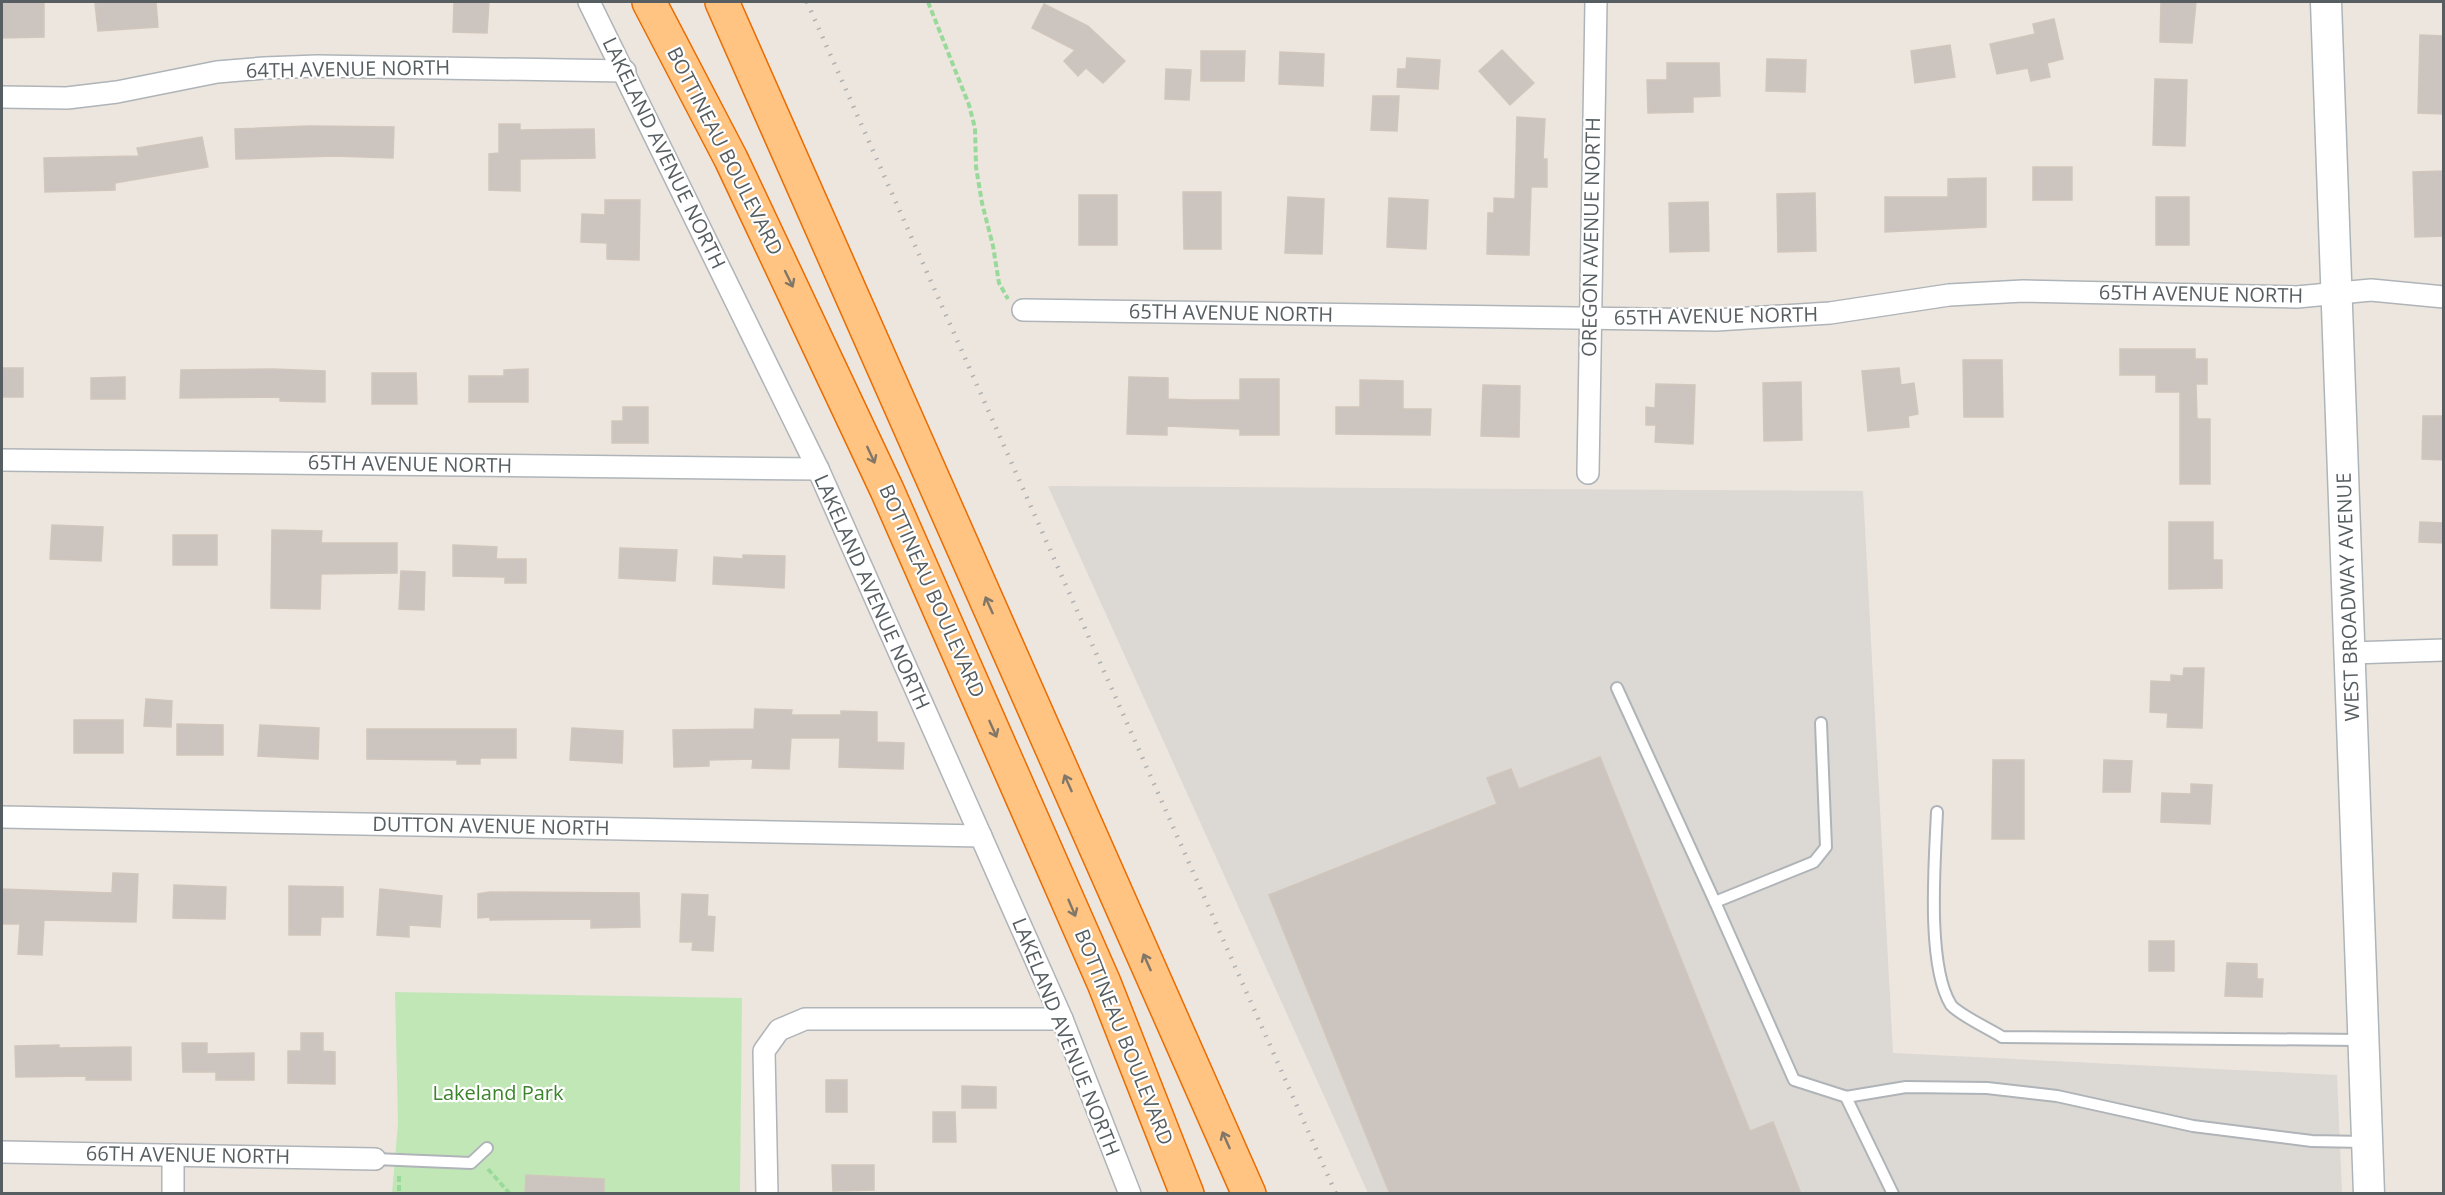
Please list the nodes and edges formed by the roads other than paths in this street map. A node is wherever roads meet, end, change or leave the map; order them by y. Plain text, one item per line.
1 (590, 2) edge
2 (649, 2) edge
3 (722, 2) edge
4 (1596, 2) edge
5 (2326, 2) edge
6 (625, 71) junction
7 (2, 97) edge
8 (2336, 293) junction
9 (2444, 297) edge
10 (1023, 310) road end
11 (1589, 319) junction
12 (2, 460) edge
13 (818, 469) junction
14 (1588, 473) dead end
15 (2444, 650) edge
16 (2351, 653) junction
17 (1617, 688) dead end
18 (1821, 723) dead end
19 (1937, 812) dead end
20 (2, 817) edge
21 (981, 836) junction
22 (1715, 902) junction
23 (1062, 1019) junction
24 (2364, 1040) junction
25 (1847, 1097) junction
26 (2367, 1142) junction
27 (487, 1148) dead end
28 (2, 1152) edge
29 (173, 1155) junction
30 (375, 1159) joint
31 (173, 1194) edge
32 (768, 1194) edge
33 (1130, 1194) edge
34 (1187, 1194) edge
35 (1250, 1194) edge
36 (1893, 1194) edge
37 (2369, 1194) edge

1 - 6 street, LAKELAND AVENUE NORTH
2 -> 34 highway, BOTTINEAU BOULEVARD
35 -> 3 highway
4 - 11 street, OREGON AVENUE NORTH
5 - 8 street, WEST BROADWAY AVENUE
6 - 7 street, 64TH AVENUE NORTH
6 - 13 street, LAKELAND AVENUE NORTH
8 - 9 street, 65TH AVENUE NORTH
8 - 11 street, 65TH AVENUE NORTH
8 - 16 street, WEST BROADWAY AVENUE
10 - 11 street, 65TH AVENUE NORTH
11 - 14 street, OREGON AVENUE NORTH
12 - 13 street, 65TH AVENUE NORTH
13 - 21 street, LAKELAND AVENUE NORTH
15 - 16 street
16 - 24 street, WEST BROADWAY AVENUE
17 - 22 lane
18 - 22 lane
19 - 24 lane
20 - 21 street, DUTTON AVENUE NORTH
21 - 23 street, LAKELAND AVENUE NORTH
22 - 25 lane
23 - 32 street
23 - 33 street, LAKELAND AVENUE NORTH
24 - 26 street, WEST BROADWAY AVENUE
25 - 26 lane
25 - 36 lane
26 - 37 street, WEST BROADWAY AVENUE
27 - 30 lane
28 - 29 street, 66TH AVENUE NORTH
29 - 30 street, 66TH AVENUE NORTH
29 - 31 street

